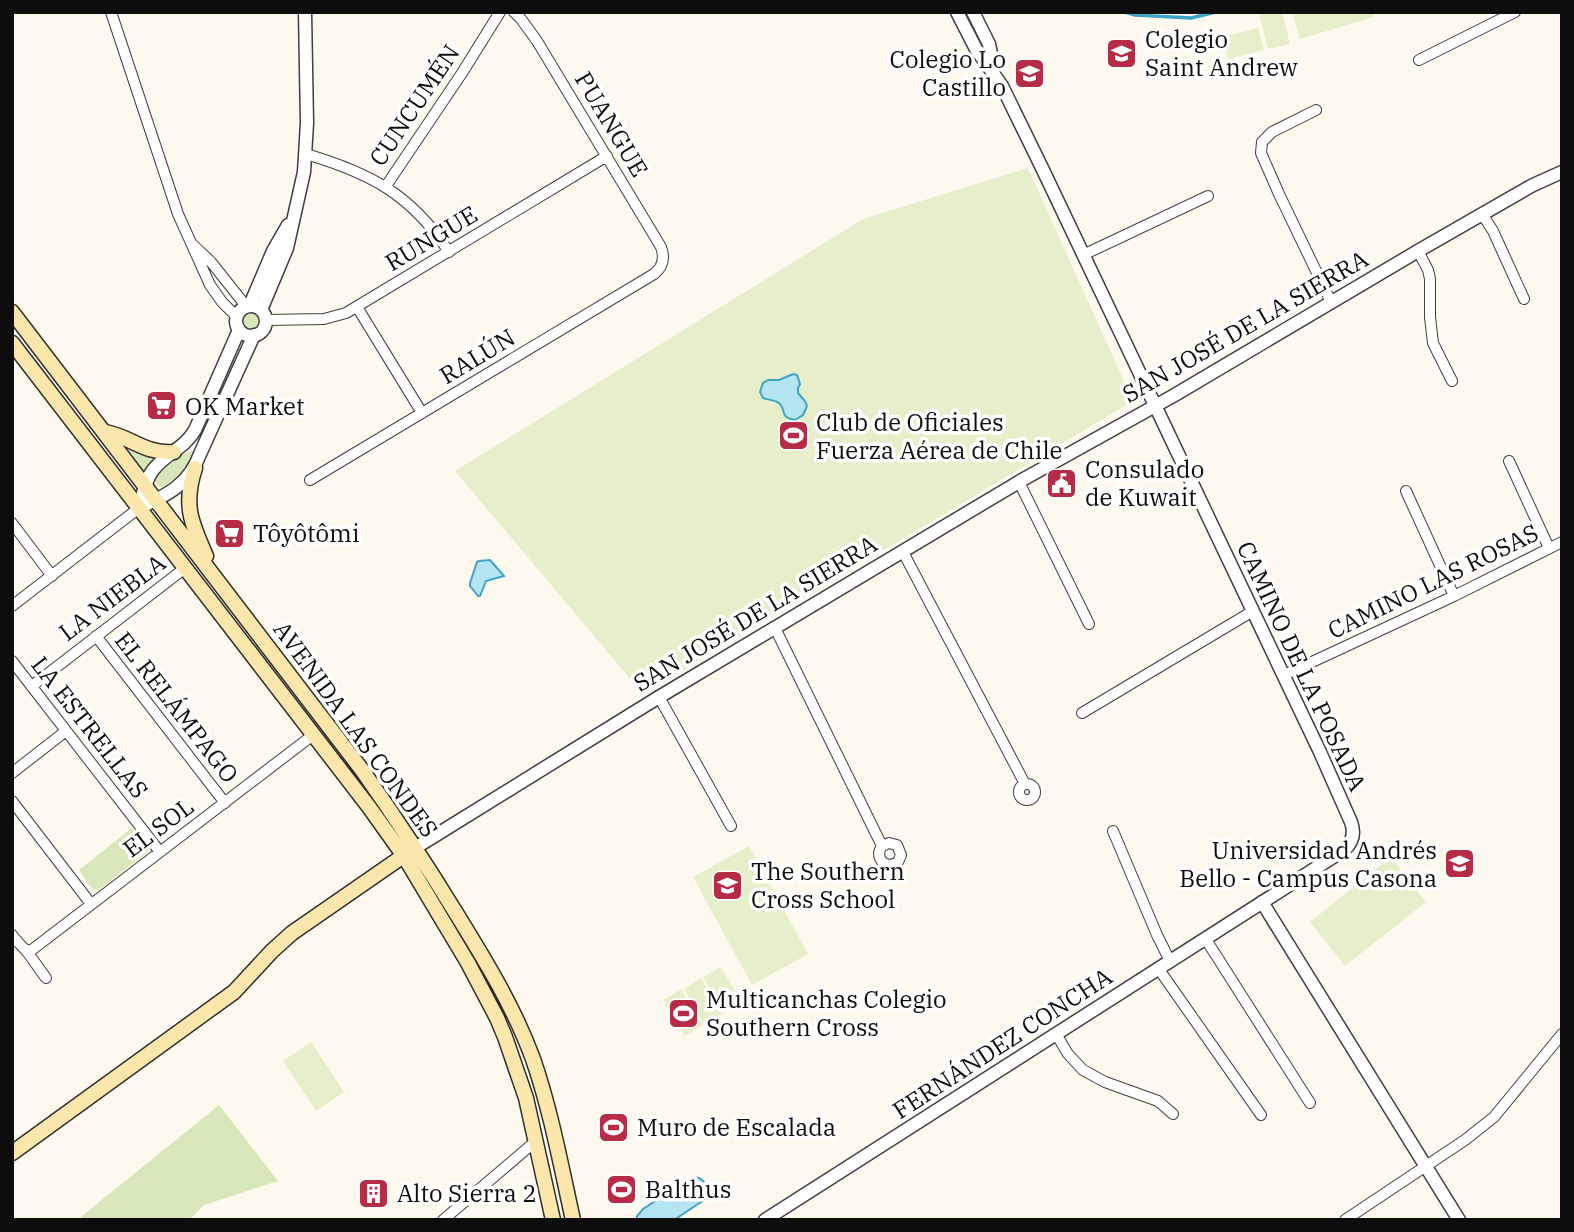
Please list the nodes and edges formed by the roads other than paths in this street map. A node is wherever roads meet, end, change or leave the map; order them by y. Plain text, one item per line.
1 (111, 12) edge
2 (305, 12) edge
3 (500, 12) edge
4 (514, 12) edge
5 (957, 12) edge
6 (973, 12) edge
7 (1515, 12) edge
8 (1419, 60) dead end
9 (996, 75) junction
10 (1315, 110) dead end
11 (306, 154) junction
12 (607, 156) junction
13 (1562, 172) edge
14 (386, 186) junction
15 (1208, 196) dead end
16 (1482, 214) junction
17 (192, 243) junction
18 (1418, 251) junction
19 (449, 252) junction
20 (1083, 255) junction
21 (663, 263) joint
22 (1524, 299) dead end
23 (1331, 302) junction
24 (356, 307) junction
25 (256, 310) junction
26 (12, 312) edge
27 (236, 317) junction
28 (239, 330) junction
29 (254, 335) junction
30 (12, 343) edge
31 (1451, 381) dead end
32 (1155, 406) junction
33 (422, 413) junction
34 (105, 432) junction
35 (178, 449) junction
36 (198, 461) junction
37 (1509, 461) dead end
38 (310, 480) dead end
39 (1019, 482) junction
40 (146, 486) junction
41 (1406, 491) dead end
42 (156, 500) junction
43 (139, 508) junction
44 (12, 523) edge
45 (1562, 542) edge
46 (1549, 548) junction
47 (903, 552) junction
48 (185, 568) junction
49 (213, 574) junction
50 (52, 576) junction
51 (1454, 596) junction
52 (12, 606) edge
53 (1253, 611) junction
54 (1089, 624) dead end
55 (775, 628) junction
56 (96, 636) junction
57 (12, 660) edge
58 (1284, 675) junction
59 (32, 686) junction
60 (659, 697) junction
61 (1082, 713) dead end
62 (66, 731) junction
63 (313, 735) junction
64 (12, 773) edge
65 (1025, 784) dead end
66 (12, 801) edge
67 (225, 803) junction
68 (731, 826) dead end
69 (1113, 831) dead end
70 (882, 846) dead end
71 (160, 852) junction
72 (410, 852) junction
73 (1262, 902) junction
74 (91, 904) junction
75 (12, 935) edge
76 (1205, 938) junction
77 (27, 951) junction
78 (1170, 961) junction
79 (1158, 968) junction
80 (46, 978) dead end
81 (1056, 1034) junction
82 (1562, 1034) edge
83 (1310, 1103) dead end
84 (1173, 1114) dead end
85 (1261, 1115) dead end
86 (536, 1140) junction
87 (12, 1153) edge
88 (1426, 1166) junction
89 (443, 1220) edge
90 (553, 1220) edge
91 (573, 1220) edge
92 (765, 1220) edge
93 (1345, 1220) edge
94 (1459, 1220) edge

1 - 17 street
2 - 11 street
3 - 14 street, CUNCUMÉN
4 - 12 street, PUANGUE
5 - 9 street, CAMINO DE LA POSADA
6 - 9 street, CAMINO DE LA POSADA
7 - 8 street
9 - 20 street, CAMINO DE LA POSADA
10 - 23 street
11 - 14 street
11 - 25 street
12 - 19 street, RUNGUE
12 - 21 street, PUANGUE
13 - 16 street, SAN JOSÉ DE LA SIERRA
14 - 19 street
15 - 20 street
16 - 18 street, SAN JOSÉ DE LA SIERRA
16 - 22 street
17 - 25 street
17 - 27 street
18 - 23 street, SAN JOSÉ DE LA SIERRA
18 - 31 street
19 - 24 street, RUNGUE
20 - 32 street, CAMINO DE LA POSADA
21 - 33 street, RALÚN
23 - 32 street, SAN JOSÉ DE LA SIERRA
24 - 25 street, RUNGUE
24 - 33 street
25 - 27 street
25 - 29 street
26 - 34 main road, AVENIDA LAS CONDES
27 - 28 street
28 - 29 street
28 - 35 street
29 - 36 street
30 - 43 main road, AVENIDA LAS CONDES
32 - 39 street, SAN JOSÉ DE LA SIERRA
32 - 53 street, CAMINO DE LA POSADA
33 - 38 street, RALÚN
34 - 35 main road
34 - 40 main road, AVENIDA LAS CONDES
35 - 36 street
35 - 40 street
36 - 42 street
36 - 49 main road
37 - 46 street
39 - 47 street, SAN JOSÉ DE LA SIERRA
39 - 54 street
40 - 42 main road, AVENIDA LAS CONDES
40 - 43 street
41 - 51 street
42 - 43 street
42 - 49 main road, AVENIDA LAS CONDES
43 - 48 main road, AVENIDA LAS CONDES
43 - 50 street
44 - 50 street
45 - 46 street, CAMINO LAS ROSAS
46 - 51 street, CAMINO LAS ROSAS
47 - 55 street, SAN JOSÉ DE LA SIERRA
47 - 65 street
48 - 56 street, LA NIEBLA
48 - 63 main road, AVENIDA LAS CONDES
49 - 72 main road, AVENIDA LAS CONDES
50 - 52 street
51 - 58 street, CAMINO LAS ROSAS
53 - 58 street, CAMINO DE LA POSADA
53 - 61 street
55 - 60 street, SAN JOSÉ DE LA SIERRA
55 - 70 street
56 - 59 street, LA NIEBLA
56 - 67 street, EL RELÁMPAGO
57 - 59 street, LA ESTRELLAS
58 - 73 street, CAMINO DE LA POSADA
59 - 62 street, LA ESTRELLAS
60 - 68 street
60 - 72 street, SAN JOSÉ DE LA SIERRA
62 - 64 street
62 - 71 street, LA ESTRELLAS
63 - 67 street, EL SOL
63 - 72 main road, AVENIDA LAS CONDES
66 - 74 street
67 - 71 street, EL SOL
69 - 78 street
71 - 74 street, EL SOL
72 - 86 main road, AVENIDA LAS CONDES
72 - 87 main road, SAN JOSÉ DE LA SIERRA
72 - 91 main road, AVENIDA LAS CONDES
73 - 76 street, FERNÁNDEZ CONCHA
73 - 88 street
74 - 77 street, EL SOL
75 - 77 street
76 - 78 street, FERNÁNDEZ CONCHA
76 - 83 street
77 - 80 street
78 - 79 street, FERNÁNDEZ CONCHA
79 - 81 street, FERNÁNDEZ CONCHA
79 - 85 street
81 - 84 street
81 - 92 street, FERNÁNDEZ CONCHA
82 - 88 street
86 - 89 street
86 - 90 main road, AVENIDA LAS CONDES
88 - 93 street
88 - 94 street

